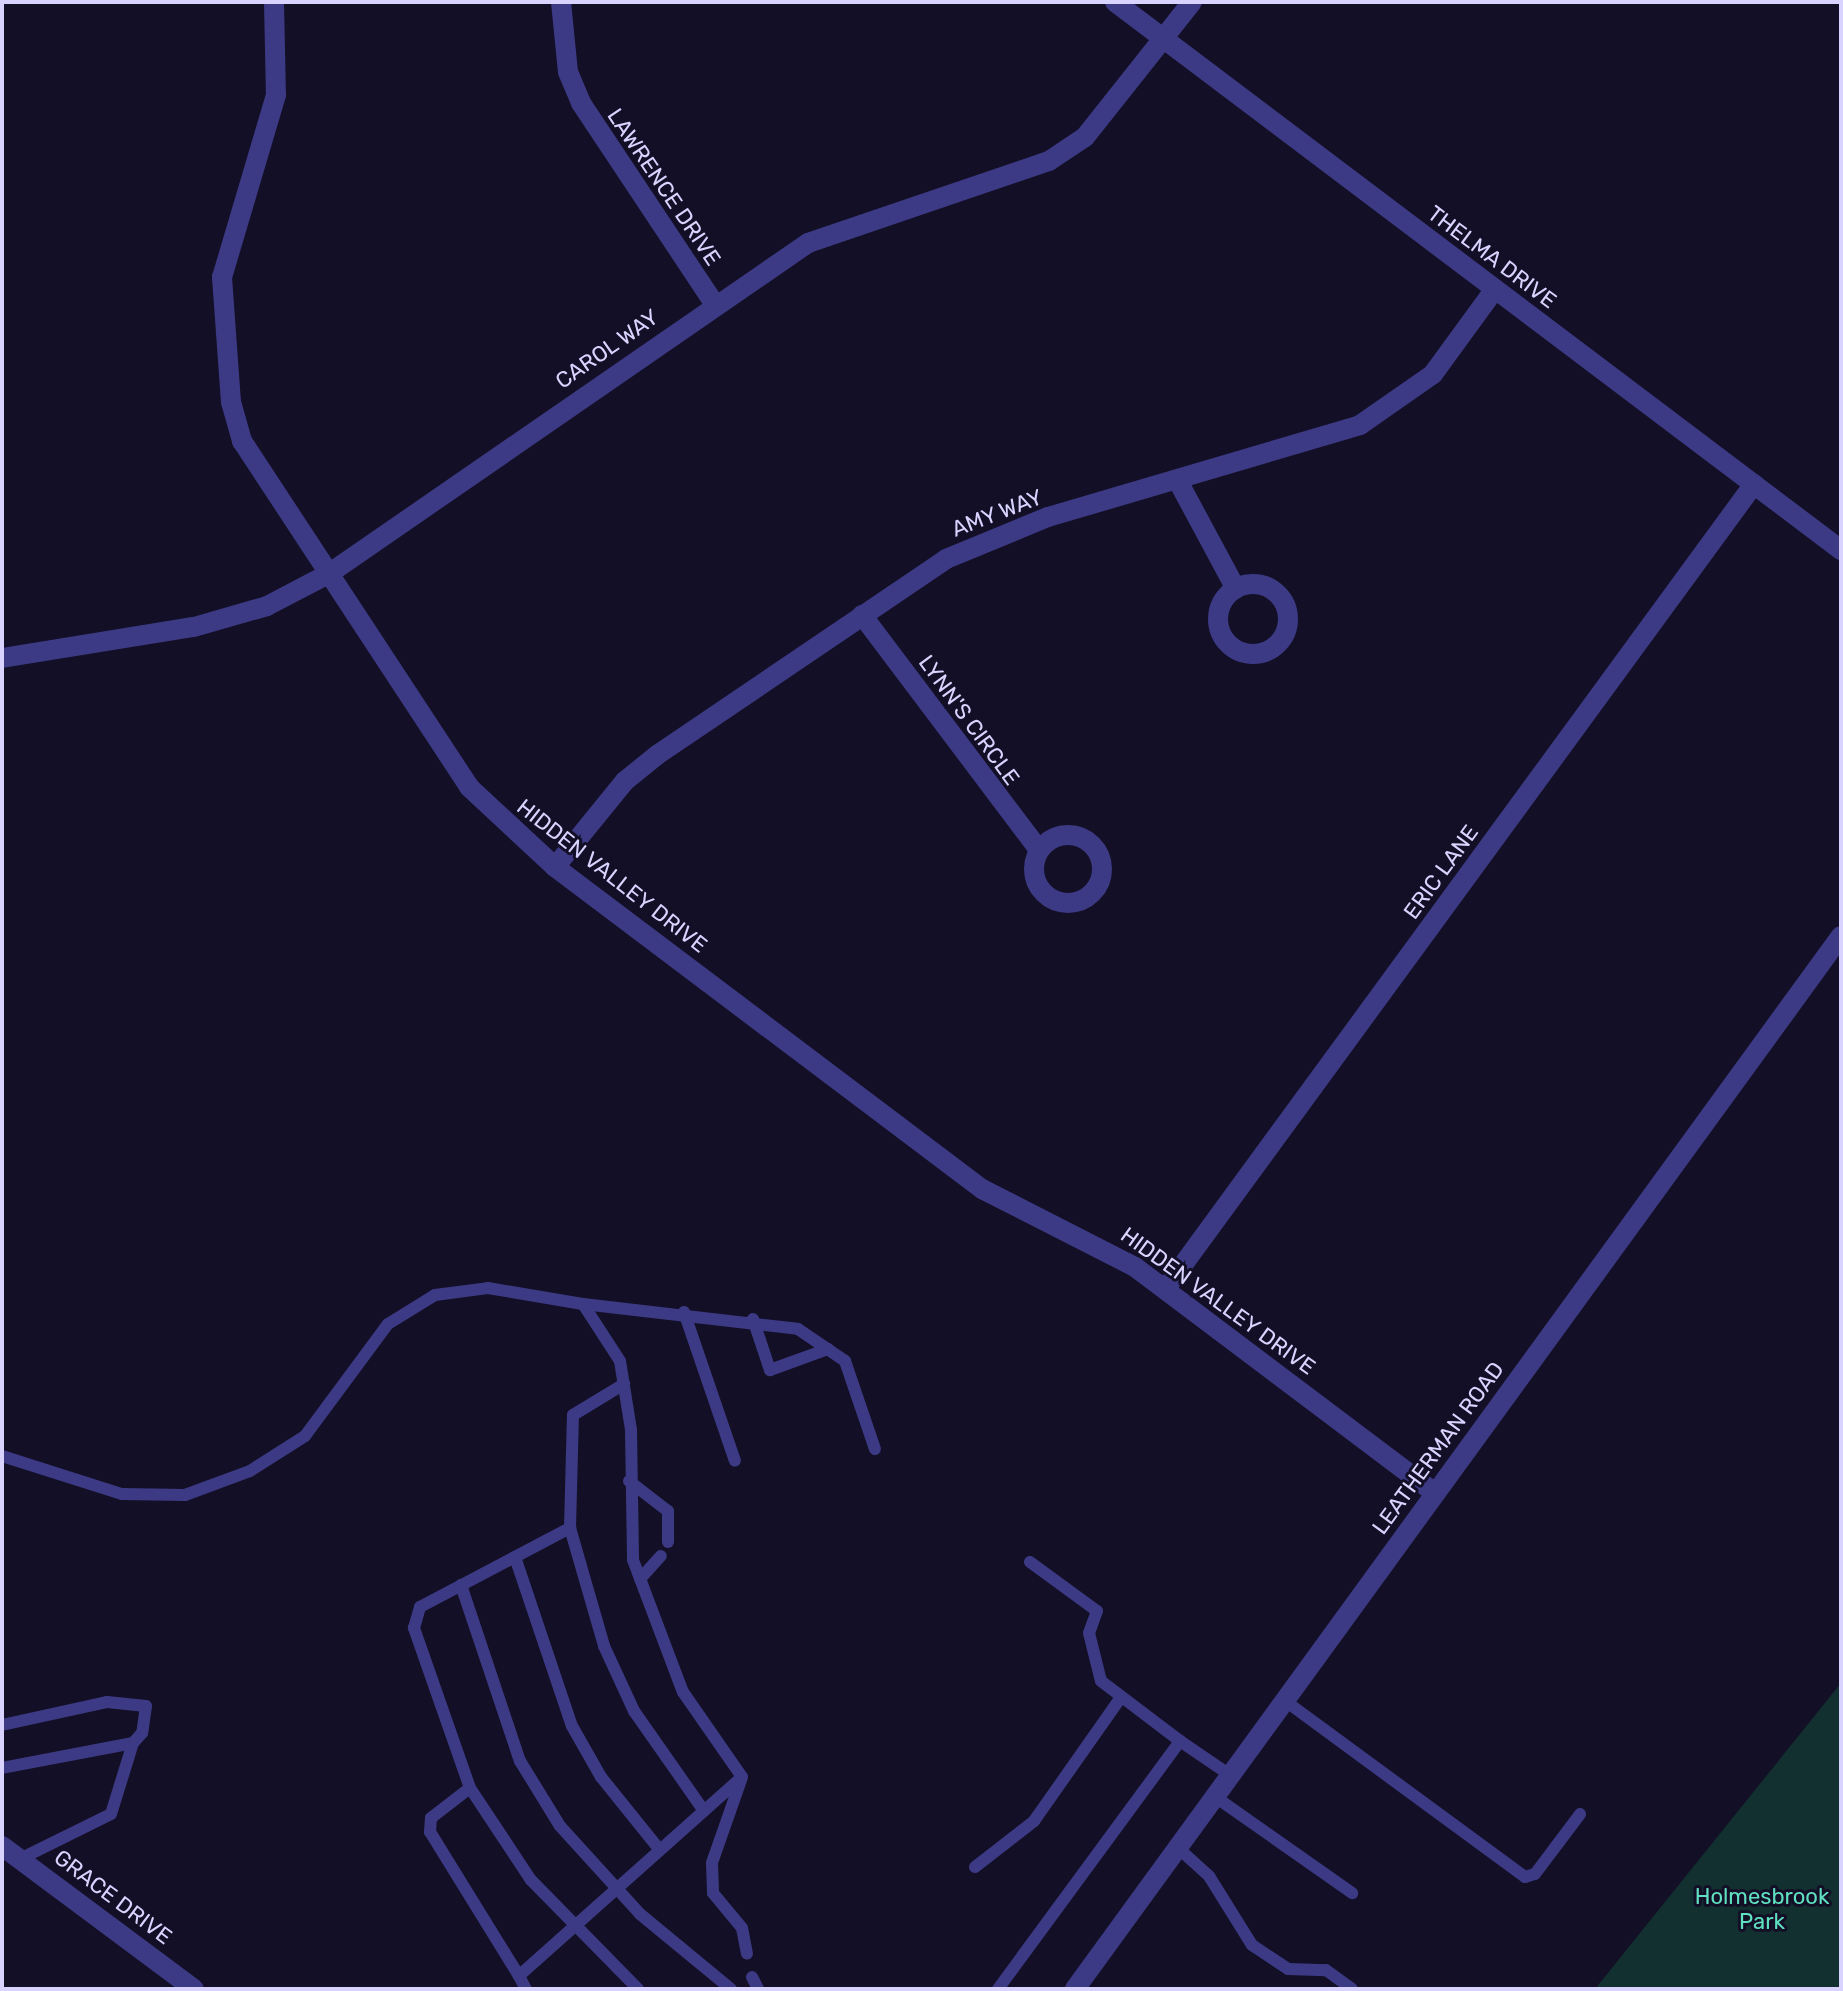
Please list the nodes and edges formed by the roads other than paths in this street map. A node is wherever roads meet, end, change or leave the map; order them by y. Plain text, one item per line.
1 (274, 2) edge
2 (561, 2) edge
3 (1115, 2) edge
4 (1192, 2) edge
5 (1164, 39) junction
6 (1495, 289) junction
7 (714, 303) junction
8 (1179, 483) junction
9 (1754, 484) junction
10 (1841, 550) edge
11 (330, 573) junction
12 (1236, 589) dead end
13 (862, 615) junction
14 (2, 658) edge
15 (1039, 850) dead end
16 (555, 867) junction
17 (1841, 936) edge
18 (1166, 1288) junction
19 (583, 1304) junction
20 (684, 1312) junction
21 (753, 1319) junction
22 (828, 1349) junction
23 (624, 1384) junction
24 (875, 1449) dead end
25 (2, 1456) edge
26 (735, 1461) dead end
27 (629, 1481) junction
28 (1435, 1493) junction
29 (570, 1528) junction
30 (668, 1542) dead end
31 (661, 1556) dead end
32 (515, 1557) junction
33 (1030, 1562) dead end
34 (640, 1579) junction
35 (461, 1585) junction
36 (1121, 1697) junction
37 (1284, 1700) junction
38 (2, 1725) edge
39 (1180, 1741) junction
40 (133, 1743) junction
41 (2, 1768) edge
42 (1230, 1775) junction
43 (742, 1777) junction
44 (470, 1788) junction
45 (1214, 1796) junction
46 (704, 1811) junction
47 (1580, 1814) dead end
48 (2, 1846) edge
49 (1177, 1847) junction
50 (660, 1850) junction
51 (22, 1858) junction
52 (975, 1867) dead end
53 (617, 1889) junction
54 (1352, 1893) dead end
55 (573, 1928) junction
56 (747, 1954) dead end
57 (519, 1976) junction
58 (194, 1989) edge
59 (526, 1989) edge
60 (638, 1989) edge
61 (731, 1989) edge
62 (998, 1989) edge
63 (1075, 1989) edge
64 (1352, 1989) edge

1 - 11 street, HIDDEN VALLEY DRIVE
2 - 7 street, LAWRENCE DRIVE
3 - 5 street, THELMA DRIVE
4 - 5 street, CAROL WAY
5 - 6 street, THELMA DRIVE
5 - 7 street, CAROL WAY
6 - 8 street, AMY WAY
6 - 9 street, THELMA DRIVE
7 - 11 street, CAROL WAY
8 - 12 street
8 - 13 street, AMY WAY
9 - 10 street, THELMA DRIVE
9 - 18 street, ERIC LANE
11 - 14 street, CAROL WAY
11 - 16 street, HIDDEN VALLEY DRIVE
13 - 15 street, LYNN'S CIRCLE
13 - 16 street, AMY WAY
16 - 18 street, HIDDEN VALLEY DRIVE
17 - 28 street, LEATHERMAN ROAD
18 - 28 street, HIDDEN VALLEY DRIVE
19 - 20 lane
19 - 23 lane
19 - 25 lane
20 - 21 lane
20 - 26 lane
21 - 22 lane
21 - 22 lane
22 - 24 lane
23 - 27 lane
23 - 29 lane
27 - 30 lane
27 - 34 lane
28 - 37 street, LEATHERMAN ROAD
29 - 32 lane
29 - 46 lane
31 - 34 lane
32 - 35 lane
32 - 50 lane
33 - 36 lane
34 - 43 lane
35 - 44 lane
35 - 53 lane
36 - 39 lane
36 - 52 lane
37 - 42 street, LEATHERMAN ROAD
37 - 47 lane
38 - 40 lane
39 - 42 lane
39 - 62 lane
40 - 41 lane
40 - 51 lane
42 - 45 street, LEATHERMAN ROAD
43 - 46 lane
43 - 56 lane
44 - 55 lane
44 - 57 lane
45 - 49 street, LEATHERMAN ROAD
45 - 54 lane
46 - 50 lane
48 - 51 street, GRACE DRIVE
49 - 63 street, LEATHERMAN ROAD
49 - 64 lane
50 - 53 lane
51 - 58 street, GRACE DRIVE
53 - 55 lane
53 - 61 lane
55 - 57 lane
55 - 60 lane
57 - 59 lane

